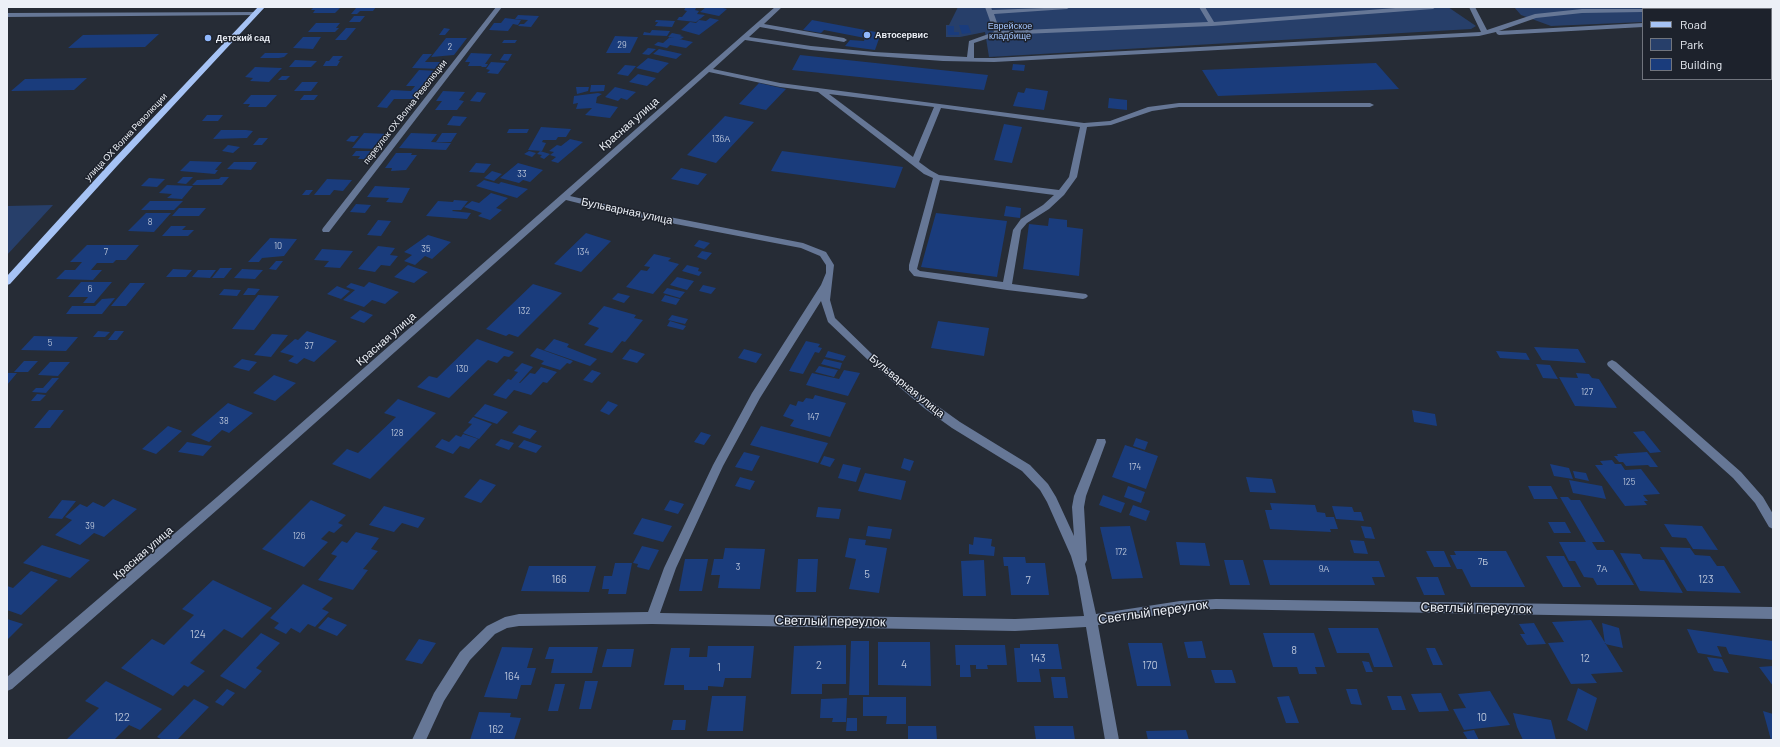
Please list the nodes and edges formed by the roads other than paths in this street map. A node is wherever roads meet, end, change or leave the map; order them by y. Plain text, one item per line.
1 (499, 7) edge
2 (779, 7) edge
3 (1067, 7) edge
4 (1202, 7) edge
5 (1433, 7) edge
6 (1472, 7) edge
7 (1541, 7) edge
8 (1552, 7) edge
9 (989, 9) edge
10 (259, 10) edge
11 (1642, 10) edge
12 (1582, 11) junction
13 (7, 15) edge
14 (1535, 16) junction
15 (1212, 24) junction
16 (758, 25) junction
17 (1642, 25) edge
18 (998, 33) junction
19 (1482, 33) junction
20 (744, 38) junction
21 (844, 40) dead end
22 (970, 60) junction
23 (709, 70) junction
24 (820, 91) junction
25 (1370, 105) dead end
26 (938, 106) junction
27 (1084, 125) junction
28 (914, 162) junction
29 (937, 177) junction
30 (1061, 193) junction
31 (565, 197) junction
32 (326, 230) dead end
33 (7, 282) edge
34 (826, 286) junction
35 (1007, 287) junction
36 (1083, 296) dead end
37 (1612, 364) dead end
38 (1101, 442) dead end
39 (1773, 524) edge
40 (1082, 576) junction
41 (1773, 613) edge
42 (652, 618) junction
43 (1090, 621) junction
44 (7, 685) edge
45 (419, 740) edge
46 (1112, 740) edge

1 - 32 street, переулок ОХ Волна Революции
2 - 16 street, Красная улица
3 - 9 street
4 - 15 street
5 - 15 street
6 - 19 street
7 - 14 street
8 - 12 street
9 - 18 street
10 - 13 street
10 - 33 main road, улица ОХ Волна Революции
11 - 12 street
12 - 14 street
14 - 19 street
15 - 18 street
16 - 20 street, Красная улица
16 - 21 street
17 - 19 street
18 - 22 street
19 - 22 street
20 - 22 street
20 - 23 street, Красная улица
23 - 24 street
23 - 31 street, Красная улица
24 - 26 street
24 - 28 street
25 - 27 street
26 - 27 street
26 - 28 street
27 - 30 street
28 - 29 street
29 - 30 street
29 - 35 street
30 - 35 street
31 - 34 street, Бульварная улица
31 - 44 street, Красная улица
34 - 40 street, Бульварная улица
34 - 42 street
35 - 36 street
37 - 39 street
38 - 40 street
40 - 43 street, Бульварная улица
41 - 43 street, Светлый переулок
42 - 43 street, Светлый переулок
42 - 45 street, Светлый переулок
43 - 46 street, Бульварная улица

